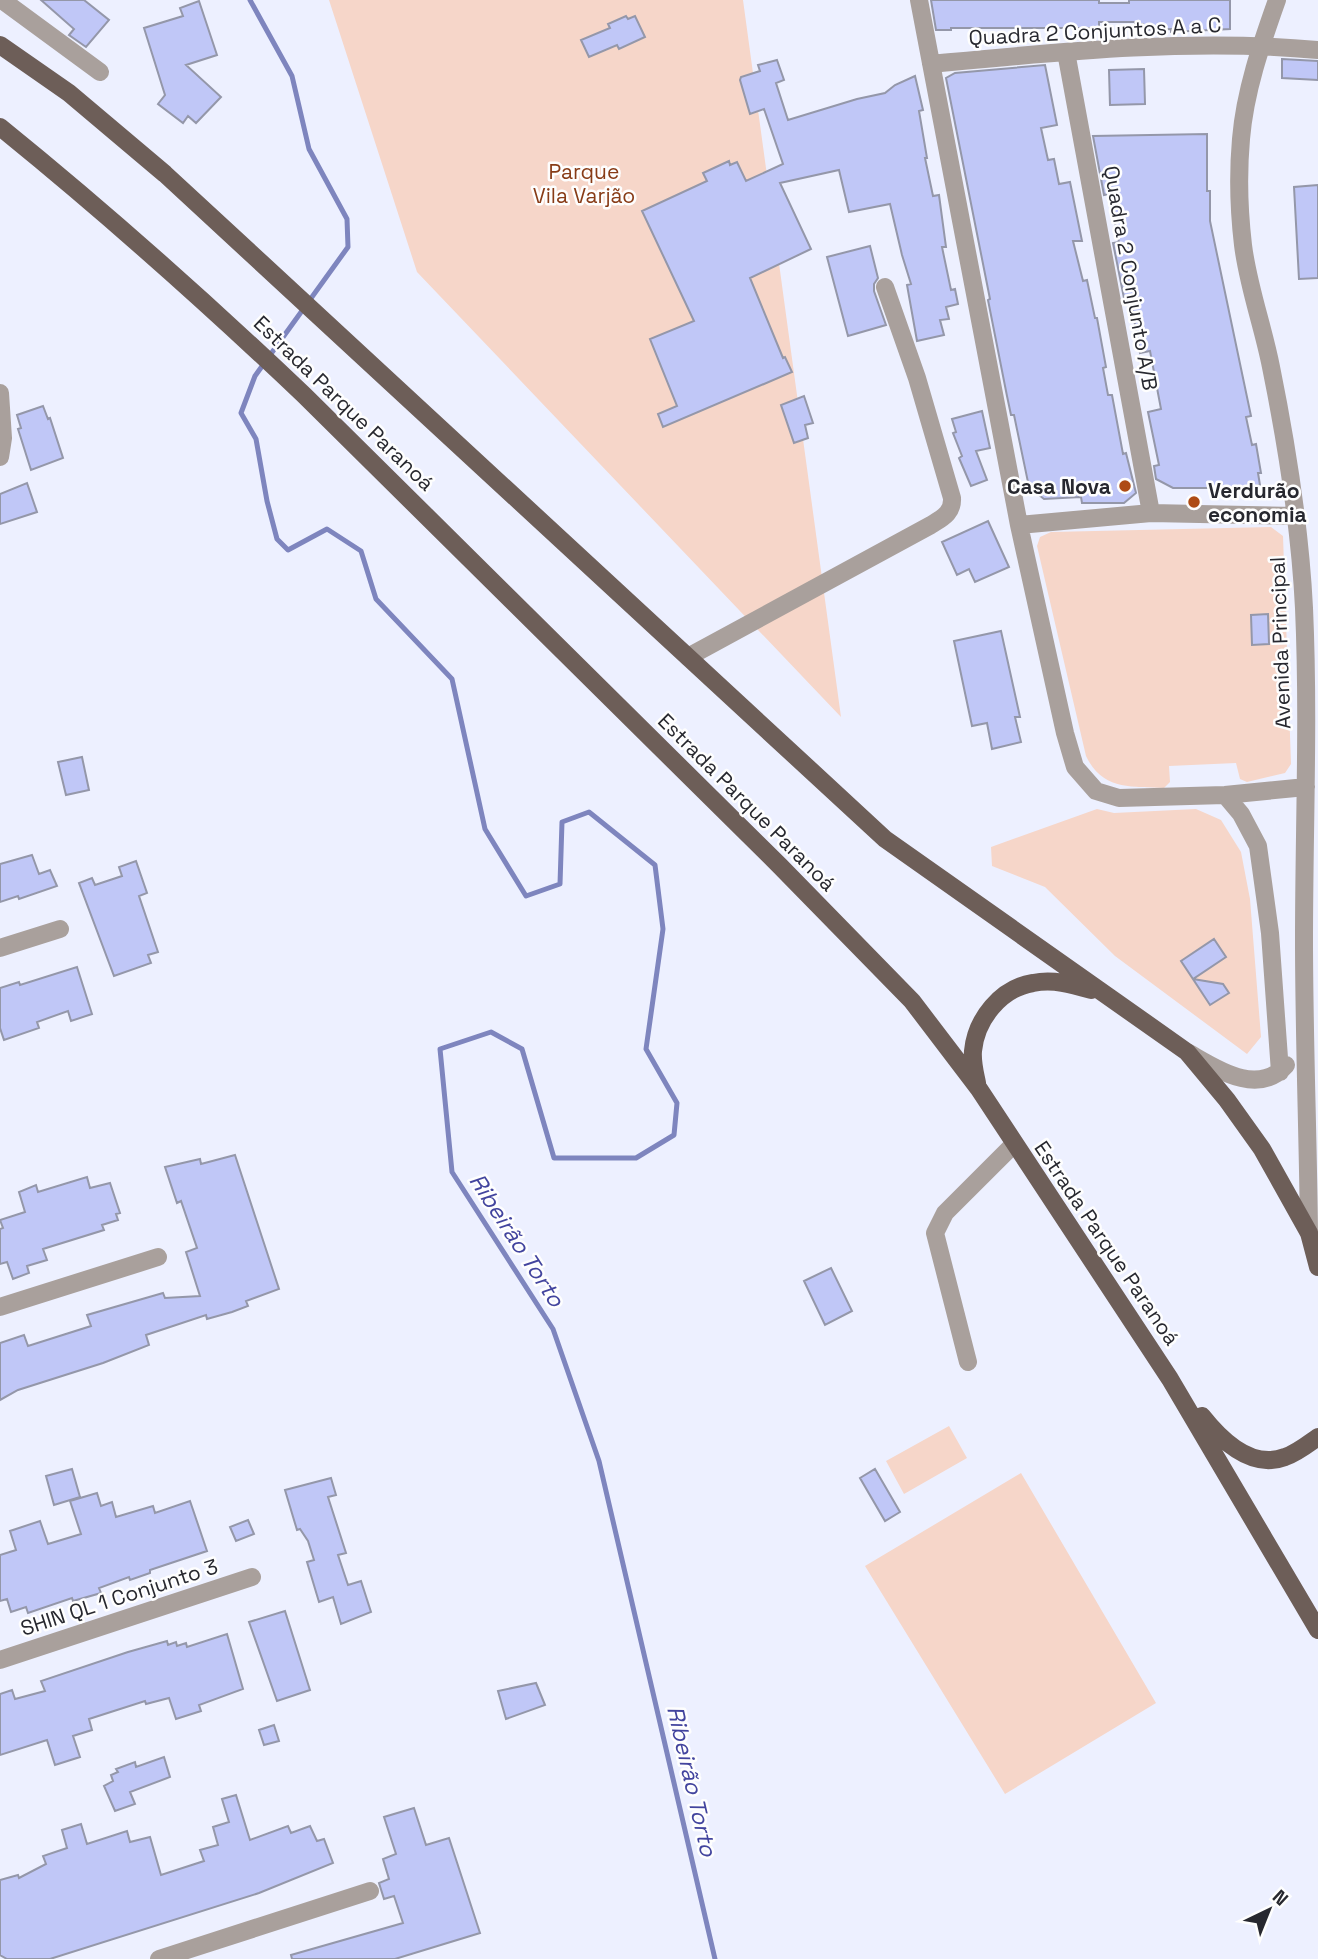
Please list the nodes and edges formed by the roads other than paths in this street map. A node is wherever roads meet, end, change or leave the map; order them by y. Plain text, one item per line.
1 (2, 0) edge
2 (919, 0) edge
3 (1277, 0) edge
4 (1261, 44) junction
5 (0, 45) edge
6 (1318, 50) edge
7 (1066, 52) junction
8 (931, 64) junction
9 (100, 72) dead end
10 (0, 127) edge
11 (884, 287) dead end
12 (0, 393) edge
13 (0, 457) edge
14 (1151, 513) junction
15 (1296, 516) junction
16 (1019, 525) junction
17 (688, 657) junction
18 (1313, 716) edge
19 (1306, 788) junction
20 (1225, 795) junction
21 (60, 929) dead end
22 (1311, 938) edge
23 (0, 948) edge
24 (1104, 993) junction
25 (1305, 1044) junction
26 (1187, 1052) junction
27 (1280, 1072) junction
28 (1312, 1080) edge
29 (979, 1090) junction
30 (1014, 1144) junction
31 (1310, 1233) junction
32 (158, 1256) dead end
33 (1318, 1267) edge
34 (0, 1307) edge
35 (968, 1362) dead end
36 (1170, 1379) junction
37 (1318, 1437) edge
38 (252, 1577) dead end
39 (1318, 1630) edge
40 (0, 1660) edge
41 (370, 1891) dead end
42 (159, 1959) edge

1 - 9 street
2 - 8 street
3 - 4 street, Avenida Principal
4 - 6 street, Quadra 2 Conjuntos A a C
4 - 7 street, Quadra 2 Conjuntos A a C
4 - 15 street, Avenida Principal
5 - 17 main road
7 - 8 street, Quadra 2 Conjuntos A a C
7 - 14 street, Quadra 2 Conjunto A/B
8 - 16 street
10 - 29 main road, Estrada Parque Paranoá
11 - 17 street
12 - 13 street
14 - 15 street
14 - 16 street
15 - 18 street, Avenida Principal
16 - 20 street
17 - 24 main road
18 - 19 street, Avenida Principal
19 - 20 street
19 - 22 street, Avenida Principal
20 - 27 street
21 - 23 street
22 - 25 street, Avenida Principal
24 - 26 main road
24 - 29 main road
25 - 27 street
25 - 28 street, Avenida Principal
26 - 27 street
26 - 31 main road
28 - 31 street, Avenida Principal
29 - 30 main road, Estrada Parque Paranoá
30 - 35 street
30 - 36 main road, Estrada Parque Paranoá
31 - 33 main road
32 - 34 street
36 - 37 main road
36 - 39 main road, Estrada Parque Paranoá
38 - 40 street, SHIN QL 1 Conjunto 3
41 - 42 street

